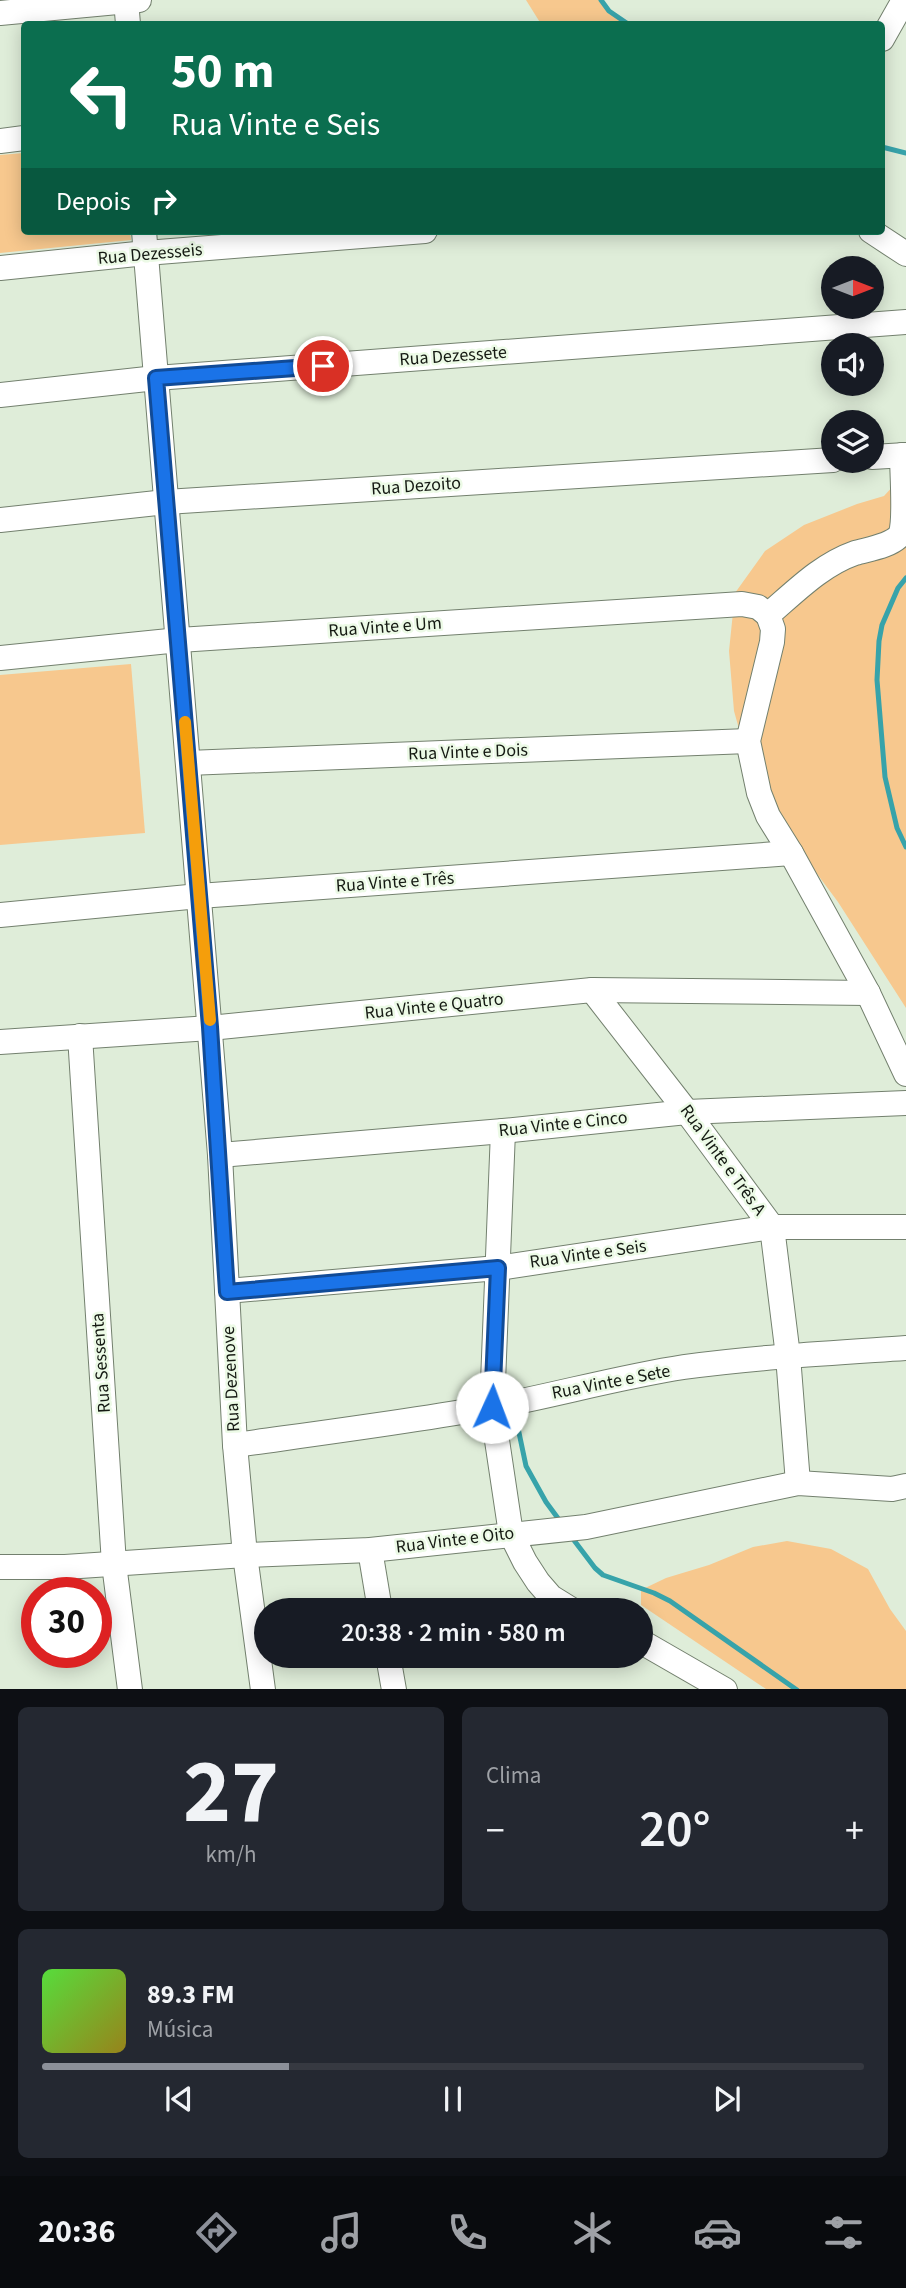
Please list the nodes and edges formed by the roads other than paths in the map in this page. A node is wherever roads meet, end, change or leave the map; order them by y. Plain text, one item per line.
1 (126, 0) edge
2 (139, 0) edge
3 (904, 0) edge
4 (0, 13) edge
5 (128, 21) edge
6 (885, 34) edge
7 (21, 138) edge
8 (0, 141) edge
9 (323, 235) edge
10 (877, 235) edge
11 (145, 242) edge
12 (906, 254) edge
13 (0, 268) edge
14 (906, 323) edge
15 (156, 378) junction
16 (0, 395) edge
17 (904, 455) edge
18 (884, 456) edge
19 (821, 461) edge
20 (166, 502) junction
21 (0, 520) edge
22 (768, 615) junction
23 (179, 640) junction
24 (0, 658) edge
25 (748, 741) junction
26 (188, 762) junction
27 (791, 853) junction
28 (200, 896) junction
29 (0, 915) edge
30 (592, 990) junction
31 (868, 993) junction
32 (210, 1027) junction
33 (80, 1036) junction
34 (0, 1042) edge
35 (906, 1074) edge
36 (906, 1103) edge
37 (687, 1112) junction
38 (503, 1131) junction
39 (220, 1155) junction
40 (772, 1227) junction
41 (906, 1227) edge
42 (498, 1268) junction
43 (227, 1292) junction
44 (906, 1349) edge
45 (788, 1356) junction
46 (492, 1407) junction
47 (235, 1445) junction
48 (798, 1483) junction
49 (901, 1493) edge
50 (510, 1534) junction
51 (370, 1550) junction
52 (245, 1555) junction
53 (114, 1564) junction
54 (0, 1567) edge
55 (378, 1598) edge
56 (553, 1598) edge
57 (653, 1648) edge
58 (390, 1668) edge
59 (130, 1689) edge
60 (263, 1689) edge
61 (394, 1689) edge
62 (724, 1689) edge

1 - 2 street
1 - 4 street
1 - 5 street
3 - 6 street
7 - 8 street
9 - 11 street, Rua Dezesseis
10 - 12 street
11 - 13 street, Rua Dezesseis
11 - 15 street, Rua Dezenove
14 - 15 street, Rua Dezessete
15 - 16 street, Rua Dezessete
15 - 20 street, Rua Dezenove
17 - 18 street
17 - 22 street
19 - 20 street, Rua Dezoito
20 - 21 street, Rua Dezoito
20 - 23 street, Rua Dezenove
22 - 23 street, Rua Vinte e Um
22 - 25 street
23 - 24 street, Rua Vinte e Um
23 - 26 street, Rua Dezenove
25 - 26 street, Rua Vinte e Dois
25 - 27 street
26 - 28 street, Rua Dezenove
27 - 28 street, Rua Vinte e Três
27 - 31 street
28 - 29 street, Rua Vinte e Três
28 - 32 street, Rua Dezenove
30 - 31 street, Rua Vinte e Quatro
30 - 32 street, Rua Vinte e Quatro
30 - 37 street, Rua Vinte e Três A
31 - 35 street
32 - 33 street, Rua Vinte e Quatro
32 - 39 street, Rua Dezenove
33 - 34 street, Rua Vinte e Quatro
33 - 53 street, Rua Sessenta
36 - 37 street, Rua Vinte e Cinco
37 - 38 street, Rua Vinte e Cinco
37 - 40 street, Rua Vinte e Três A
38 - 39 street, Rua Vinte e Cinco
38 - 42 street
39 - 43 street, Rua Dezenove
40 - 41 street, Rua Vinte e Seis
40 - 42 street, Rua Vinte e Seis
40 - 45 street, Rua Vinte e Três A
42 - 43 street, Rua Vinte e Seis
42 - 46 street
43 - 47 street, Rua Dezenove
44 - 45 street, Rua Vinte e Sete
45 - 46 street, Rua Vinte e Sete
45 - 48 street, Rua Vinte e Três A
46 - 47 street, Rua Vinte e Sete
46 - 50 street
47 - 52 street, Rua Dezenove
48 - 49 street, Rua Vinte e Oito
48 - 50 street, Rua Vinte e Oito
50 - 51 street, Rua Vinte e Oito
50 - 56 street
51 - 52 street, Rua Vinte e Oito
51 - 55 street
52 - 53 street, Rua Vinte e Oito
52 - 60 street, Rua Dezenove
53 - 54 street, Rua Vinte e Oito
53 - 59 street, Rua Sessenta
57 - 62 street
58 - 61 street

